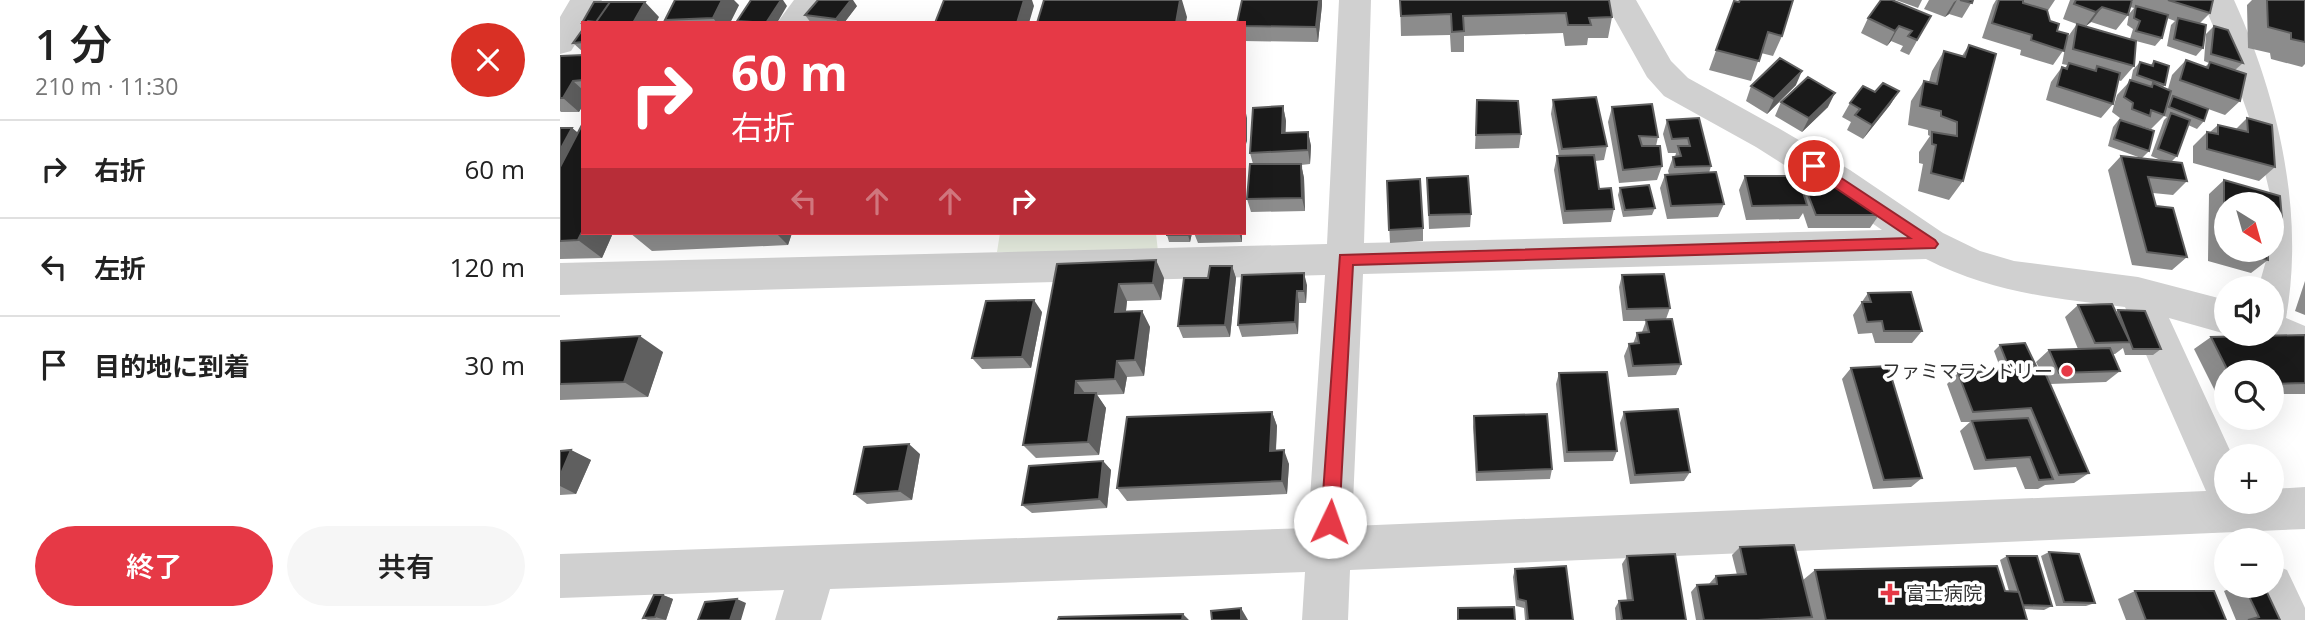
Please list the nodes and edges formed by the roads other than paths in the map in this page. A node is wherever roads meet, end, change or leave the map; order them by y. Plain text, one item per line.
1 (586, 0) edge
2 (811, 0) edge
3 (1355, 0) edge
4 (1620, 0) edge
5 (2218, 0) edge
6 (795, 21) edge
7 (560, 43) edge
8 (1930, 244) junction
9 (1345, 259) junction
10 (2279, 276) edge
11 (560, 279) edge
12 (2138, 293) junction
13 (2214, 314) edge
14 (2284, 335) edge
15 (2305, 344) edge
16 (2214, 461) edge
17 (2305, 508) edge
18 (2284, 509) edge
19 (2214, 511) edge
20 (1328, 549) junction
21 (813, 569) junction
22 (560, 576) edge
23 (2277, 598) edge
24 (798, 620) edge
25 (1325, 620) edge
26 (2287, 620) edge

1 - 7 street
2 - 6 street
3 - 9 street
4 - 8 street
5 - 10 street
8 - 9 street
8 - 12 street
9 - 11 street
9 - 20 street
12 - 13 street
12 - 16 street
14 - 15 street
17 - 18 street
19 - 20 street
20 - 21 street
20 - 25 street
21 - 22 street
21 - 24 street
23 - 26 street

